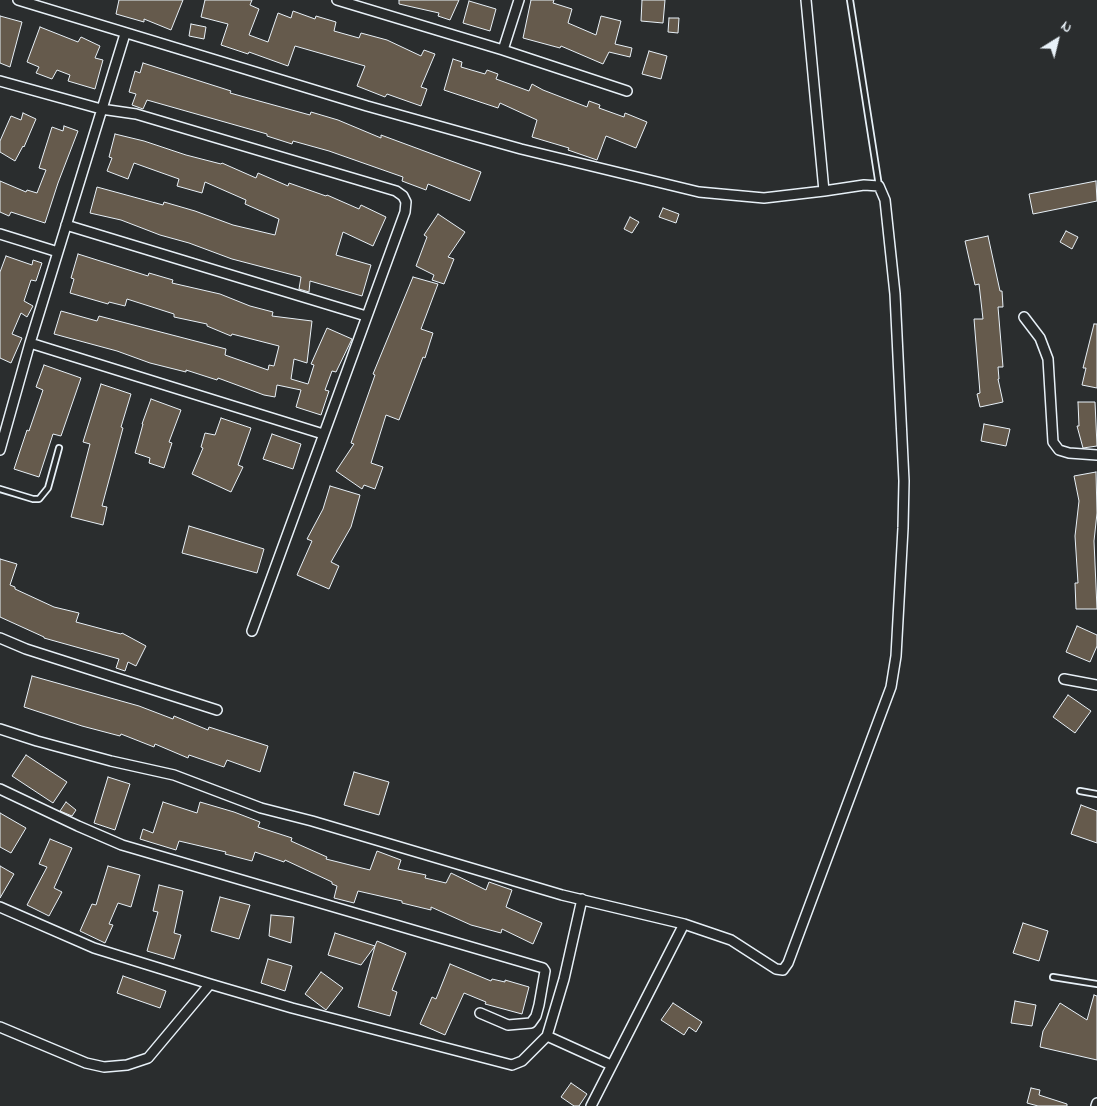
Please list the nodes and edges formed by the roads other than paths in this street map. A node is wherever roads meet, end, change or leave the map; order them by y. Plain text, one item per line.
1 (18, 0) edge
2 (337, 0) edge
3 (519, 0) edge
4 (806, 0) edge
5 (850, 0) edge
6 (360, 3) edge
7 (125, 34) junction
8 (503, 50) junction
9 (0, 81) edge
10 (627, 91) dead end
11 (101, 109) junction
12 (879, 186) junction
13 (824, 191) junction
14 (66, 225) junction
15 (0, 234) edge
16 (58, 252) junction
17 (366, 316) junction
18 (1024, 317) dead end
19 (30, 343) junction
20 (323, 434) junction
21 (59, 448) dead end
22 (0, 450) edge
23 (1097, 455) edge
24 (0, 489) edge
25 (252, 631) dead end
26 (0, 638) edge
27 (1064, 679) dead end
28 (1097, 685) edge
29 (216, 710) dead end
30 (0, 729) edge
31 (0, 789) edge
32 (1080, 791) dead end
33 (1097, 794) edge
34 (582, 899) junction
35 (0, 907) edge
36 (684, 924) junction
37 (1053, 977) dead end
38 (210, 984) junction
39 (1097, 984) edge
40 (480, 1013) dead end
41 (0, 1027) edge
42 (547, 1036) junction
43 (611, 1065) junction
44 (591, 1106) edge

1 - 7 street
2 - 6 street
3 - 8 street
4 - 13 street
5 - 12 lane
6 - 8 street
7 - 11 street
7 - 13 street
8 - 10 street
9 - 11 street
11 - 14 street
11 - 17 street
12 - 13 street
12 - 36 street
14 - 16 street
14 - 17 street
15 - 16 street
16 - 19 street
17 - 20 street
18 - 23 street
19 - 20 street
19 - 22 street
20 - 25 street
21 - 24 lane
26 - 29 street
27 - 28 street
30 - 34 street
31 - 40 street
32 - 33 lane
34 - 36 street
34 - 42 street
35 - 38 street
36 - 43 street
37 - 39 lane
38 - 41 street
38 - 42 street
42 - 43 street
43 - 44 street

